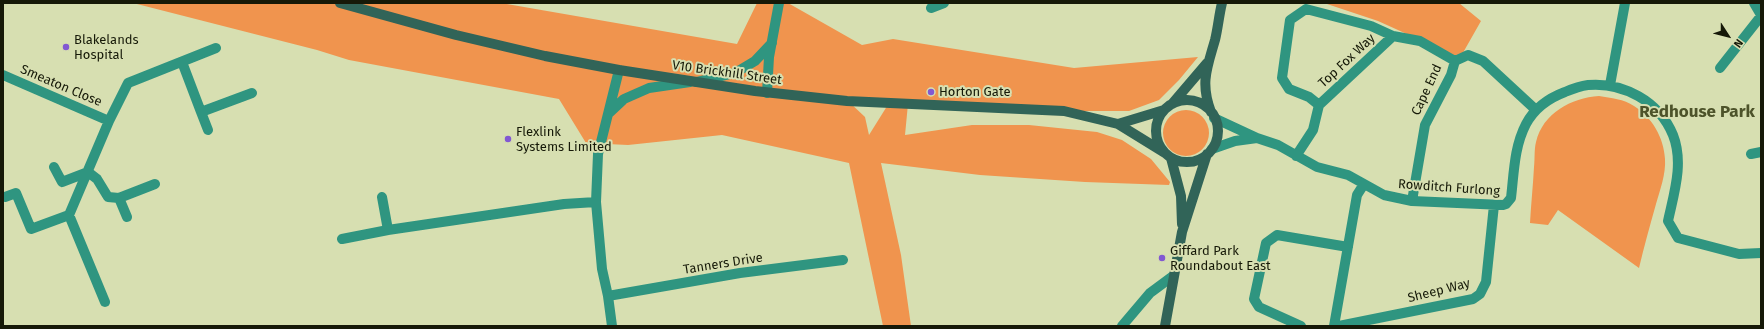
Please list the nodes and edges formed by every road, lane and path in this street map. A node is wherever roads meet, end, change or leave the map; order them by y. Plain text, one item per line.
1 (340, 3) edge
2 (779, 3) edge
3 (944, 3) edge
4 (1222, 3) edge
5 (1625, 3) edge
6 (1754, 3) edge
7 (931, 8) dead end
8 (1761, 16) edge
9 (1393, 36) junction
10 (772, 42) junction
11 (216, 48) dead end
12 (1455, 61) junction
13 (182, 62) junction
14 (1207, 63) junction
15 (1720, 68) dead end
16 (619, 70) junction
17 (3, 75) edge
18 (694, 82) junction
19 (1610, 85) junction
20 (252, 92) dead end
21 (767, 93) junction
22 (1319, 106) junction
23 (1167, 108) junction
24 (1536, 110) junction
25 (201, 112) junction
26 (609, 113) junction
27 (1213, 115) junction
28 (109, 121) junction
29 (1118, 124) junction
30 (208, 130) dead end
31 (1257, 138) junction
32 (1210, 152) junction
33 (1168, 156) junction
34 (1296, 156) junction
35 (54, 167) dead end
36 (88, 172) junction
37 (155, 184) dead end
38 (1364, 184) junction
39 (5, 197) dead end
40 (382, 197) dead end
41 (119, 198) junction
42 (1412, 201) junction
43 (596, 202) junction
44 (1494, 205) junction
45 (69, 215) junction
46 (126, 217) dead end
47 (388, 230) junction
48 (1182, 232) junction
49 (342, 239) dead end
50 (1348, 247) junction
51 (1761, 253) edge
52 (843, 260) dead end
53 (1173, 276) junction
54 (608, 296) junction
55 (105, 302) dead end
56 (612, 326) edge
57 (1122, 326) edge
58 (1165, 326) edge
59 (1301, 326) edge
60 (1334, 326) edge
61 (1339, 326) edge

1 - 16 street, V10 Brickhill Street
2 - 10 street
3 - 7 street
4 - 14 street
5 - 19 street
6 - 8 street
8 - 15 street
9 - 12 street
9 - 22 street, Top Fox Way
9 - 22 street
10 - 18 street
10 - 21 street
11 - 13 street, Smeaton Close
12 - 24 street
12 - 42 street, Cape End
13 - 25 street
13 - 28 street, Smeaton Close
14 - 23 street
14 - 27 street
16 - 18 street, V10 Brickhill Street
16 - 26 street
17 - 28 street, Smeaton Close
18 - 21 street, V10 Brickhill Street
18 - 26 street
19 - 24 street, Rowditch Furlong
19 - 51 street, Rowditch Furlong
20 - 25 street
21 - 29 street, V10 Brickhill Street
22 - 34 street
23 - 27 street
23 - 29 street
23 - 33 street
24 - 44 street, Rowditch Furlong
25 - 30 street
26 - 43 street
27 - 31 street, Rowditch Furlong
27 - 32 street
28 - 36 street, Smeaton Close
29 - 33 street, V10 Brickhill Street
31 - 32 street, Rowditch Furlong
31 - 34 street, Rowditch Furlong
32 - 33 street
32 - 48 street
33 - 48 street
34 - 38 street, Rowditch Furlong
35 - 36 street
36 - 41 street
36 - 45 street, Smeaton Close
37 - 41 street
38 - 42 street, Rowditch Furlong
38 - 50 street
39 - 45 street
40 - 47 street
41 - 46 street
42 - 44 street, Rowditch Furlong
43 - 47 street
43 - 54 street
44 - 61 street, Sheep Way
45 - 55 street
47 - 49 street
48 - 53 street
50 - 59 street
50 - 60 street
52 - 54 street, Tanners Drive
53 - 57 street
53 - 58 street
54 - 56 street

